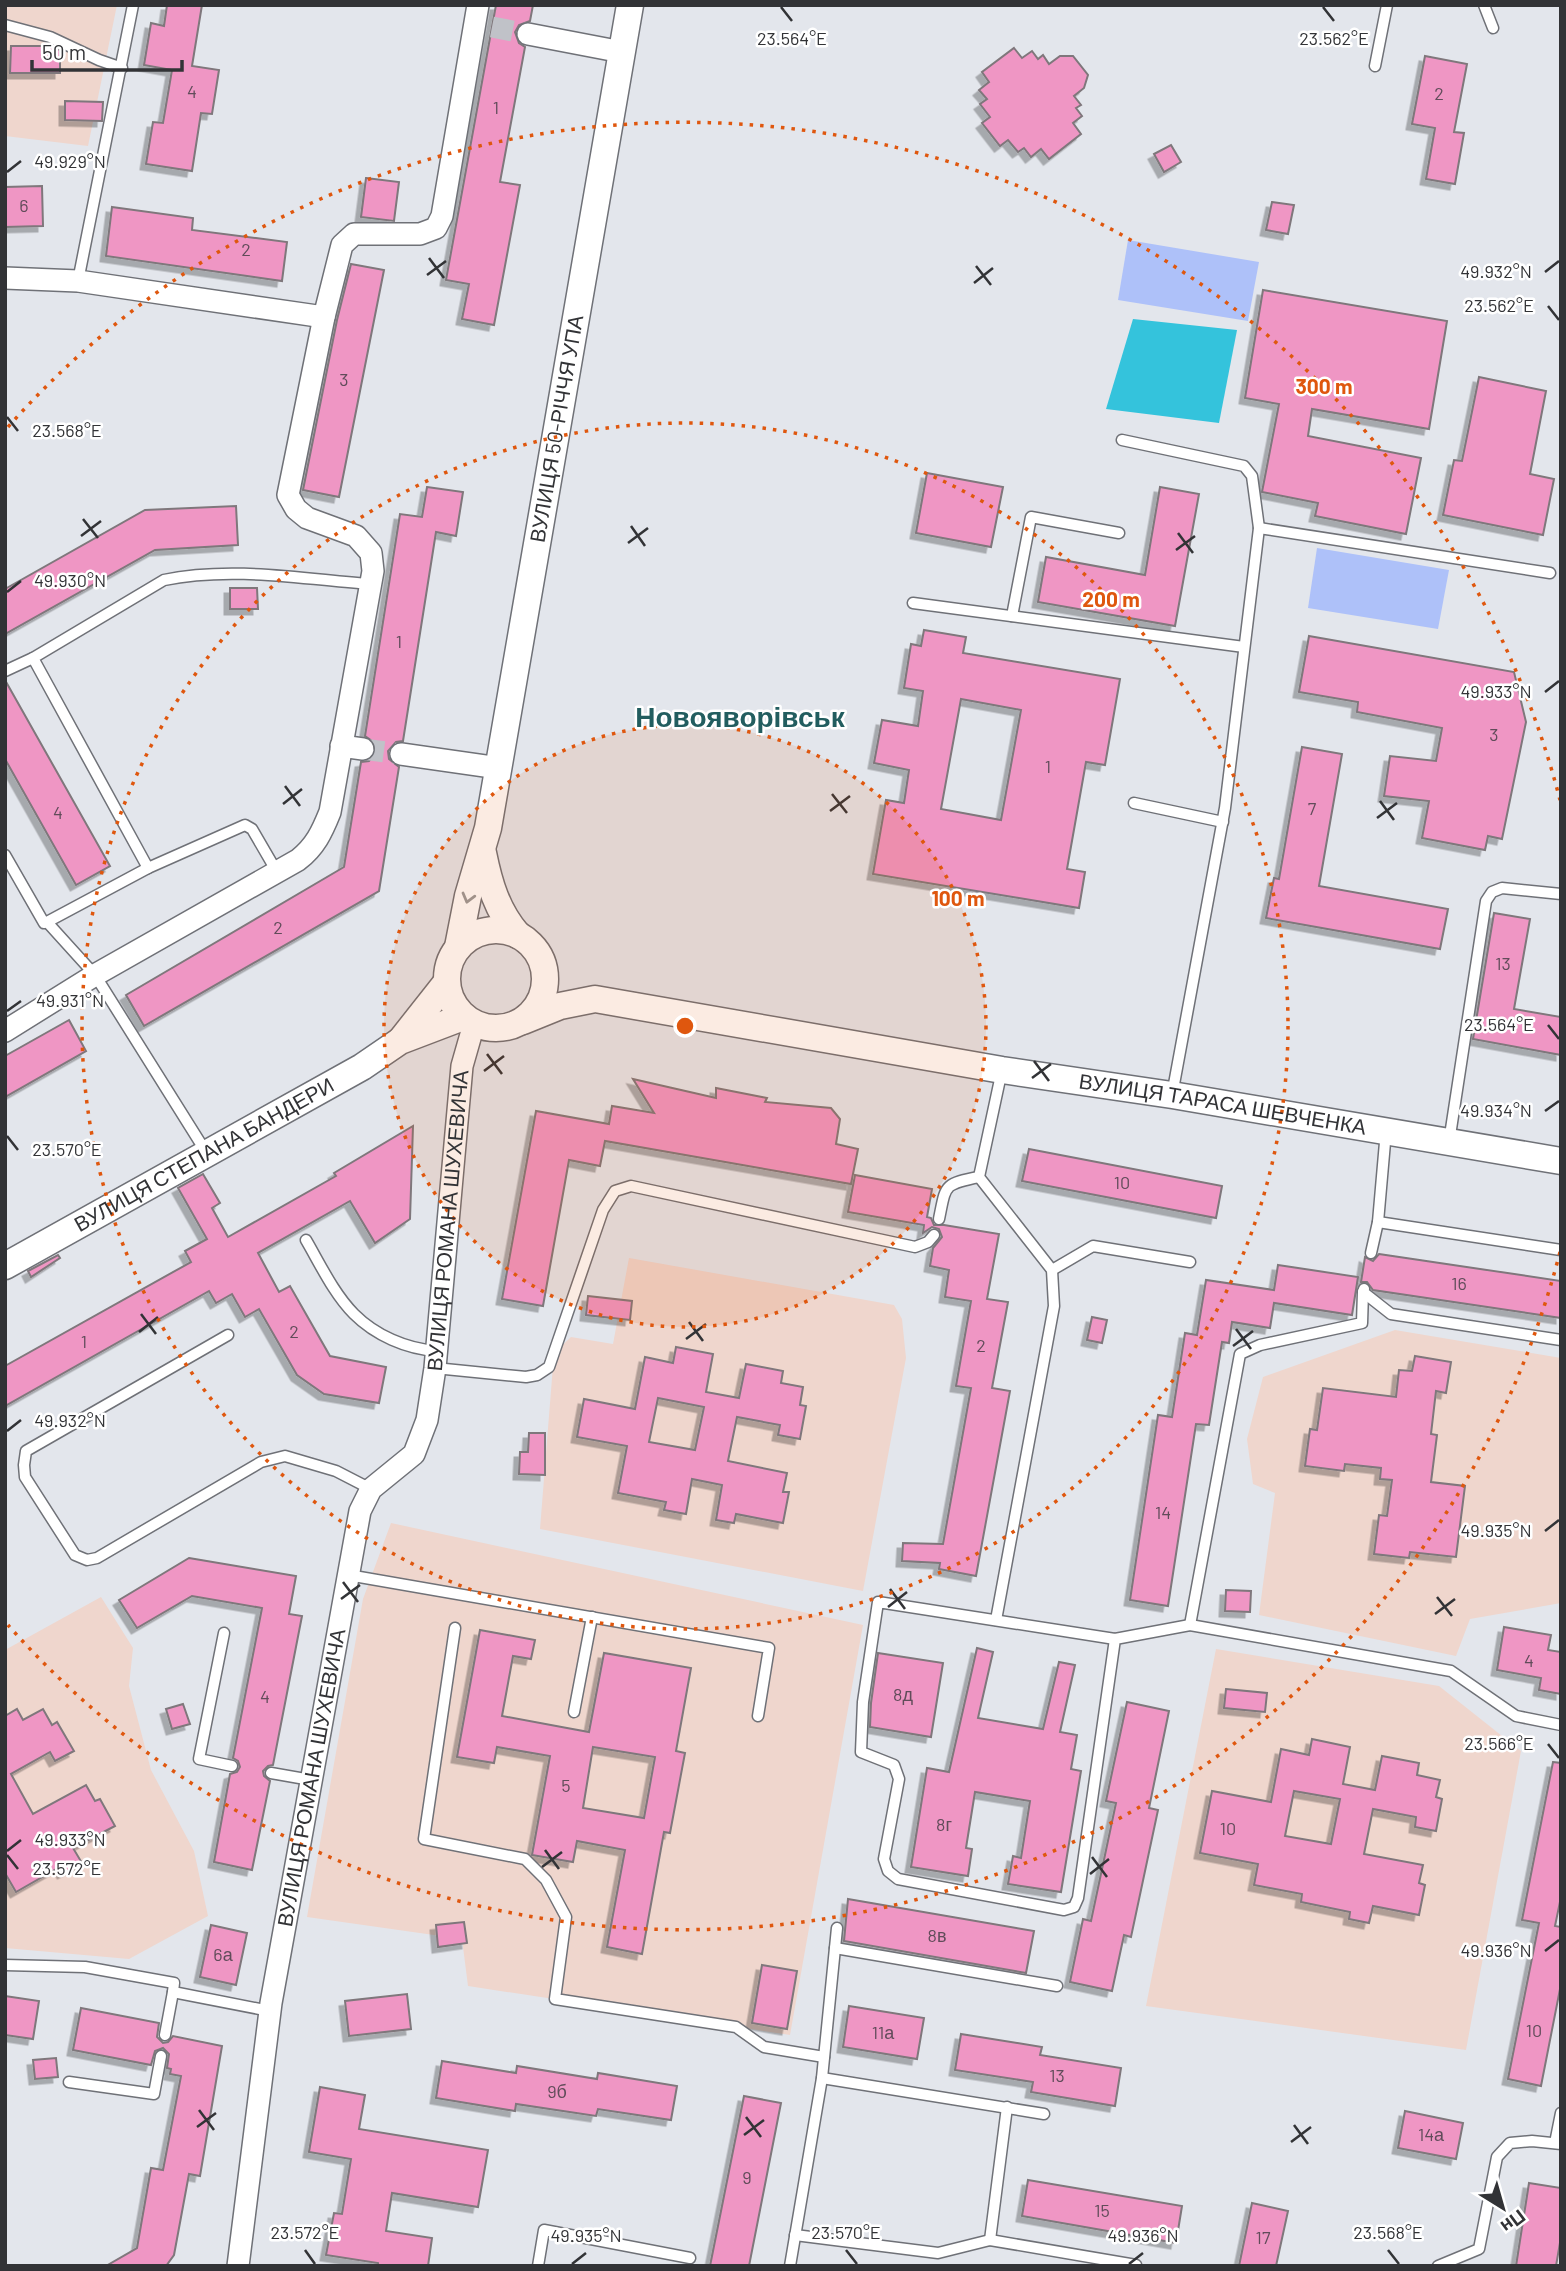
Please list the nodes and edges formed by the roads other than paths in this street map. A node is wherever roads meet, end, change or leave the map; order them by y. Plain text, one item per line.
1 (133, 5) edge
2 (630, 5) edge
3 (1387, 5) edge
4 (1484, 5) edge
5 (482, 19) edge
6 (5, 25) edge
7 (1493, 28) dead end
8 (528, 34) tunnel mouth
9 (622, 52) junction
10 (1376, 66) dead end
11 (122, 68) junction
12 (5, 278) edge
13 (78, 282) junction
14 (324, 317) junction
15 (1122, 440) dead end
16 (1259, 528) junction
17 (1119, 533) dead end
18 (1550, 573) dead end
19 (370, 584) junction
20 (913, 603) dead end
21 (1012, 616) junction
22 (1244, 647) junction
23 (33, 658) junction
24 (5, 671) edge
25 (341, 746) junction
26 (363, 749) tunnel mouth
27 (401, 754) tunnel mouth
28 (499, 768) junction
29 (1133, 803) dead end
30 (1223, 822) junction
31 (482, 851) junction
32 (5, 855) edge
33 (148, 868) junction
34 (277, 872) junction
35 (1561, 894) edge
36 (47, 922) junction
37 (518, 934) junction
38 (458, 947) junction
39 (543, 963) junction
40 (95, 975) junction
41 (446, 983) junction
42 (595, 999) junction
43 (468, 1020) junction
44 (523, 1021) junction
45 (5, 1031) edge
46 (400, 1041) junction
47 (1002, 1070) junction
48 (1172, 1095) junction
49 (1386, 1131) junction
50 (1449, 1142) junction
51 (206, 1153) junction
52 (1561, 1161) edge
53 (979, 1177) junction
54 (939, 1219) dead end
55 (1378, 1222) junction
56 (934, 1236) dead end
57 (306, 1240) dead end
58 (1561, 1250) edge
59 (1371, 1253) dead end
60 (1190, 1262) dead end
61 (5, 1266) edge
62 (1052, 1270) junction
63 (228, 1335) dead end
64 (1561, 1340) edge
65 (436, 1359) junction
66 (371, 1489) junction
67 (348, 1575) junction
68 (592, 1617) junction
69 (996, 1620) junction
70 (1190, 1625) junction
71 (455, 1628) dead end
72 (224, 1633) dead end
73 (1115, 1639) junction
74 (573, 1712) dead end
75 (758, 1716) dead end
76 (1561, 1725) edge
77 (232, 1766) dead end
78 (271, 1773) dead end
79 (311, 1780) junction
80 (837, 1928) dead end
81 (835, 1948) junction
82 (5, 1965) edge
83 (1057, 1986) dead end
84 (173, 1992) junction
85 (270, 2011) junction
86 (165, 2035) dead end
87 (161, 2056) dead end
88 (824, 2057) junction
89 (822, 2077) junction
90 (69, 2082) dead end
91 (1007, 2107) junction
92 (1561, 2113) edge
93 (1044, 2114) dead end
94 (1558, 2144) edge
95 (795, 2235) junction
96 (990, 2240) junction
97 (690, 2258) dead end
98 (1136, 2264) edge
99 (238, 2266) edge
100 (538, 2266) edge
101 (790, 2266) edge
102 (1438, 2266) edge

1 - 11 lane
2 - 9 street, ВУЛИЦЯ 50-РІЧЧЯ УПА
3 - 10 lane
4 - 7 lane
5 - 14 street
6 - 11 lane
8 - 9 street
9 - 28 street, ВУЛИЦЯ 50-РІЧЧЯ УПА
11 - 13 lane
12 - 13 street
13 - 14 street
14 - 19 street
15 - 16 lane
16 - 18 lane
16 - 22 lane
17 - 21 lane
19 - 23 lane
19 - 25 street
20 - 21 lane
21 - 22 lane
22 - 30 lane
23 - 24 lane
23 - 33 lane
25 - 26 street
25 - 34 street
27 - 28 street
28 - 31 street, ВУЛИЦЯ 50-РІЧЧЯ УПА
29 - 30 lane
30 - 48 lane
31 - 37 street, ВУЛИЦЯ 50-РІЧЧЯ УПА
31 -> 38 street, ВУЛИЦЯ 50-РІЧЧЯ УПА
32 - 36 lane
33 - 34 lane
33 - 36 lane
34 - 40 street
35 - 50 lane
36 - 40 lane
37 - 38 street
37 - 39 street
38 - 41 street
39 - 42 street, ВУЛИЦЯ ТАРАСА ШЕВЧЕНКА
39 - 44 street
40 - 45 street
40 - 51 lane
41 - 43 street
41 - 46 street, ВУЛИЦЯ СТЕПАНА БАНДЕРИ
42 - 44 street, ВУЛИЦЯ ТАРАСА ШЕВЧЕНКА
42 - 47 street, ВУЛИЦЯ ТАРАСА ШЕВЧЕНКА
43 - 44 street
43 - 46 street, ВУЛИЦЯ СТЕПАНА БАНДЕРИ
43 - 65 street, ВУЛИЦЯ РОМАНА ШУХЕВИЧА
46 - 51 street, ВУЛИЦЯ СТЕПАНА БАНДЕРИ
47 - 48 street, ВУЛИЦЯ ТАРАСА ШЕВЧЕНКА
47 - 53 lane
48 - 49 street, ВУЛИЦЯ ТАРАСА ШЕВЧЕНКА
49 - 50 street, ВУЛИЦЯ ТАРАСА ШЕВЧЕНКА
49 - 55 lane
50 - 52 street, ВУЛИЦЯ ТАРАСА ШЕВЧЕНКА
51 - 61 street, ВУЛИЦЯ СТЕПАНА БАНДЕРИ
53 - 54 lane
53 - 62 lane
55 - 58 lane
55 - 59 lane
56 - 65 lane
57 - 65 lane
60 - 62 lane
62 - 69 lane
63 - 66 lane
64 - 70 lane
65 - 66 street, ВУЛИЦЯ РОМАНА ШУХЕВИЧА
66 - 67 street, ВУЛИЦЯ РОМАНА ШУХЕВИЧА
67 - 68 lane
67 - 79 street, ВУЛИЦЯ РОМАНА ШУХЕВИЧА
68 - 74 lane
68 - 75 lane
69 - 73 lane
69 - 73 lane
70 - 73 lane
70 - 76 lane
71 - 88 lane
72 - 77 lane
78 - 79 lane
79 - 85 street, ВУЛИЦЯ РОМАНА ШУХЕВИЧА
80 - 81 lane
81 - 83 lane
81 - 88 lane
82 - 84 lane
84 - 85 lane
84 - 86 lane
85 - 99 street, ВУЛИЦЯ РОМАНА ШУХЕВИЧА
87 - 90 lane
88 - 89 lane
89 - 91 lane
89 - 95 lane
91 - 93 lane
91 - 96 lane
92 - 94 lane
94 - 102 lane
95 - 96 lane
95 - 101 lane
96 - 98 lane
97 - 100 lane

